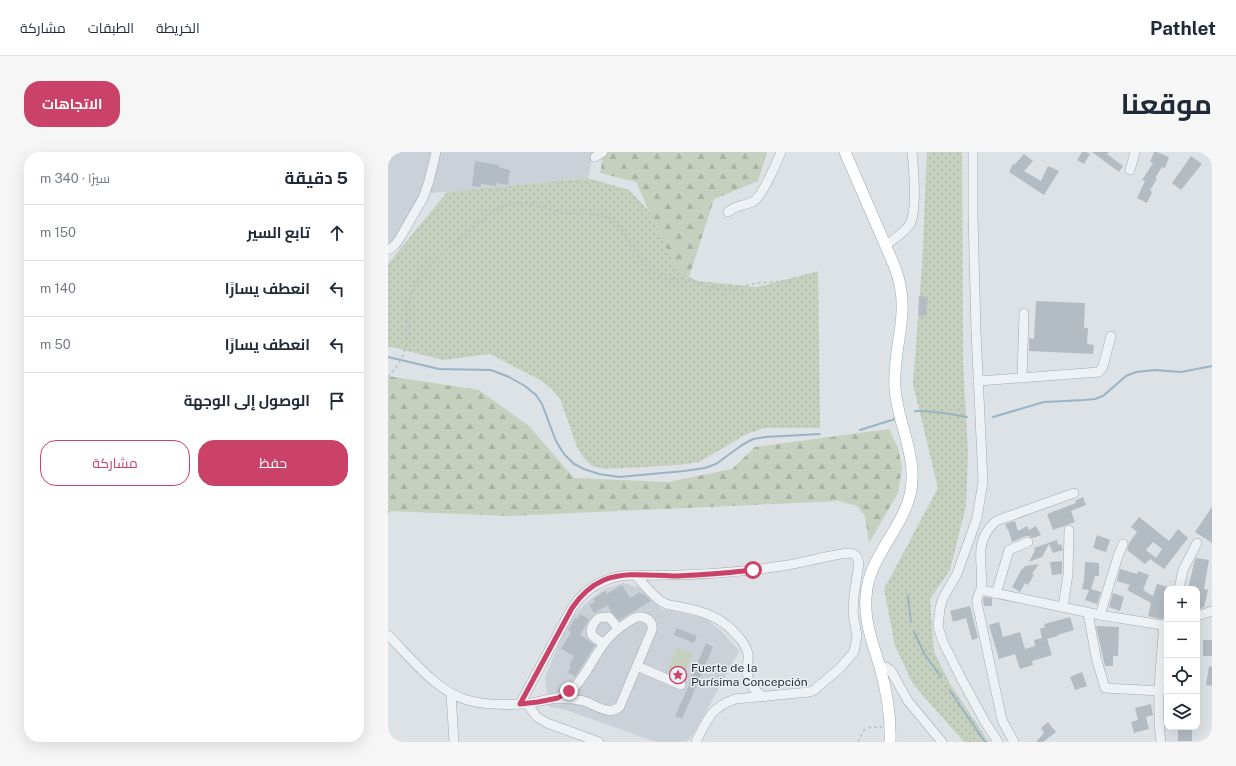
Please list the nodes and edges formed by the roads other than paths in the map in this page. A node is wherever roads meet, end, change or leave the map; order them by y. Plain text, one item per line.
1 (436, 152) edge
2 (781, 152) edge
3 (845, 152) edge
4 (912, 152) edge
5 (973, 152) edge
6 (1135, 152) edge
7 (1130, 170) dead end
8 (728, 212) dead end
9 (886, 245) junction
10 (388, 250) edge
11 (1024, 313) dead end
12 (1111, 336) dead end
13 (1022, 378) junction
14 (978, 380) junction
15 (1074, 493) dead end
16 (1069, 530) dead end
17 (1028, 542) dead end
18 (1197, 543) dead end
19 (1123, 544) dead end
20 (635, 575) junction
21 (1180, 586) edge
22 (981, 590) junction
23 (996, 594) junction
24 (1063, 608) junction
25 (1212, 611) edge
26 (1088, 613) junction
27 (1200, 615) edge
28 (1100, 616) junction
29 (1164, 624) edge
30 (618, 628) junction
31 (388, 635) edge
32 (604, 643) junction
33 (1164, 646) edge
34 (637, 666) junction
35 (880, 667) junction
36 (578, 683) junction
37 (681, 685) dead end
38 (1160, 691) junction
39 (451, 694) junction
40 (764, 697) junction
41 (558, 698) junction
42 (583, 701) junction
43 (524, 704) junction
44 (454, 742) edge
45 (599, 742) edge
46 (696, 742) edge
47 (890, 742) edge
48 (942, 742) edge
49 (998, 742) edge
50 (1014, 742) edge
51 (1161, 742) edge

1 - 10 street
2 - 8 street
3 - 9 main road
4 - 9 street
5 - 14 street
6 - 7 street
9 - 35 main road
11 - 13 street
12 - 13 street
13 - 14 street
14 - 49 street
15 - 22 street
16 - 24 street
17 - 23 street
18 - 21 street
19 - 28 street
20 - 40 street
20 - 40 street
20 - 43 street
22 - 23 street
22 - 50 street
23 - 24 street
24 - 26 street
25 - 27 street
26 - 28 street
26 - 38 street
28 - 29 street
30 - 32 street
30 - 32 street
30 - 34 street
31 - 39 street
32 - 36 street
33 - 38 street
34 - 37 street
34 - 42 street
35 - 47 main road
35 - 48 street
36 - 41 street
36 - 42 street
38 - 51 street
39 - 43 street
39 - 44 street
40 - 46 street
41 - 42 street
41 - 43 street
43 - 45 street

